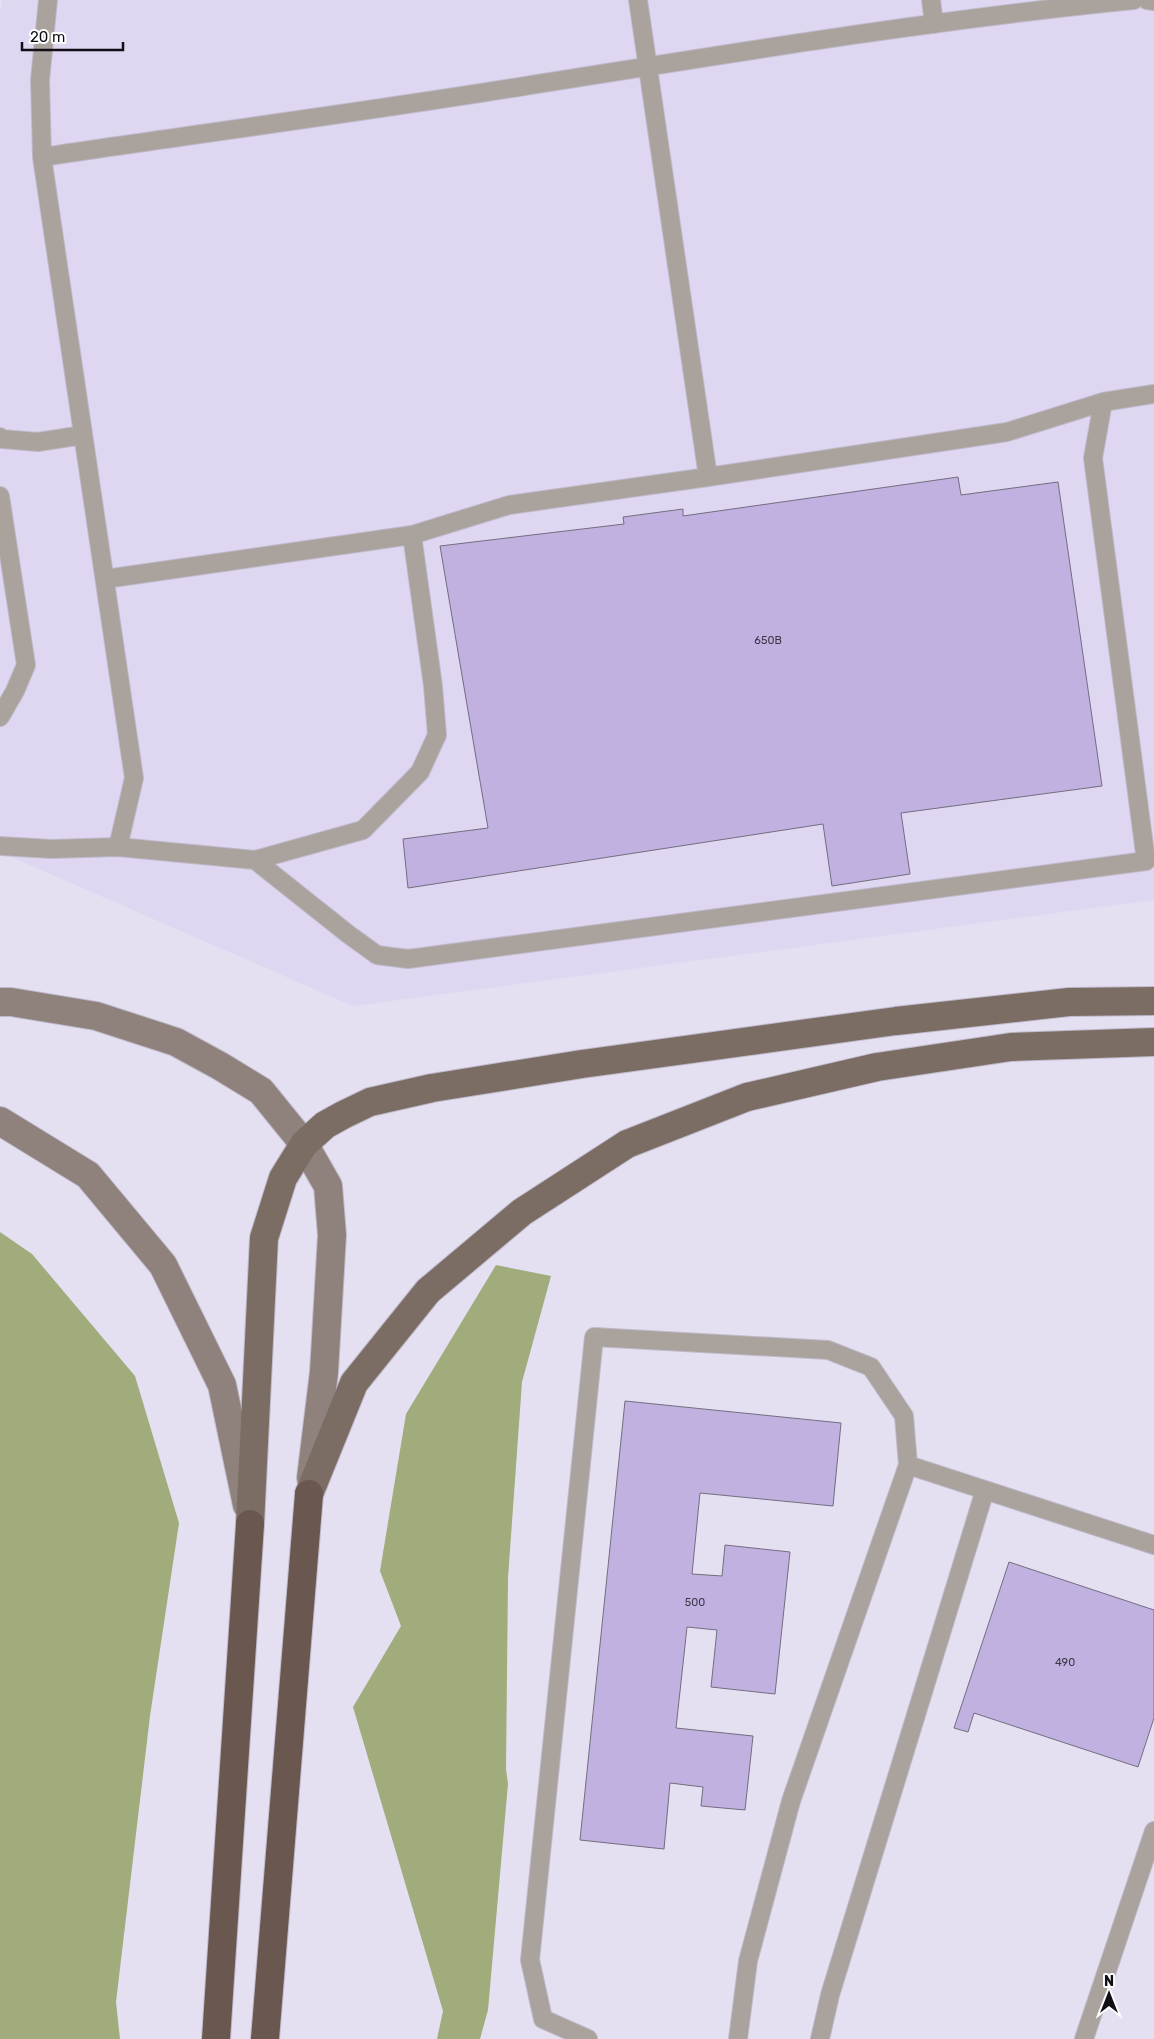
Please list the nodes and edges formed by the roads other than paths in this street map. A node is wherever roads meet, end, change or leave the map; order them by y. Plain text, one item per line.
1 (48, 0) edge
2 (638, 0) edge
3 (931, 0) edge
4 (1134, 0) edge
5 (1147, 0) edge
6 (1154, 1) edge
7 (934, 24) junction
8 (647, 65) junction
9 (42, 157) junction
10 (1154, 394) edge
11 (1103, 402) junction
12 (83, 435) junction
13 (0, 437) edge
14 (708, 477) junction
15 (0, 496) edge
16 (412, 535) junction
17 (105, 579) junction
18 (0, 717) edge
19 (0, 846) edge
20 (118, 847) junction
21 (256, 860) junction
22 (1154, 1001) edge
23 (0, 1002) edge
24 (1154, 1042) edge
25 (0, 1121) edge
26 (304, 1144) junction
27 (908, 1465) junction
28 (985, 1490) junction
29 (309, 1494) junction
30 (250, 1524) junction
31 (1154, 1545) edge
32 (1154, 1831) edge
33 (216, 2039) edge
34 (265, 2039) edge
35 (588, 2039) edge
36 (738, 2039) edge
37 (820, 2039) edge
38 (1084, 2039) edge

1 - 9 lane
2 - 8 lane
3 - 7 lane
4 - 7 lane
5 - 6 lane
7 - 8 lane
8 - 9 lane
8 - 14 lane
9 - 12 lane
10 - 11 lane
11 - 14 lane
11 - 21 lane
12 - 13 lane
12 - 17 lane
14 - 16 lane
15 - 18 lane
16 - 17 lane
16 - 21 lane
17 - 20 lane
19 - 20 lane
20 - 21 lane
22 - 26 main road
23 - 26 main road
24 - 29 main road
25 - 30 main road
26 - 29 main road
26 - 30 main road
27 - 28 lane
27 - 35 lane
27 - 36 lane
28 - 31 lane
28 - 37 lane
29 - 34 highway
30 - 33 highway
32 - 38 lane

